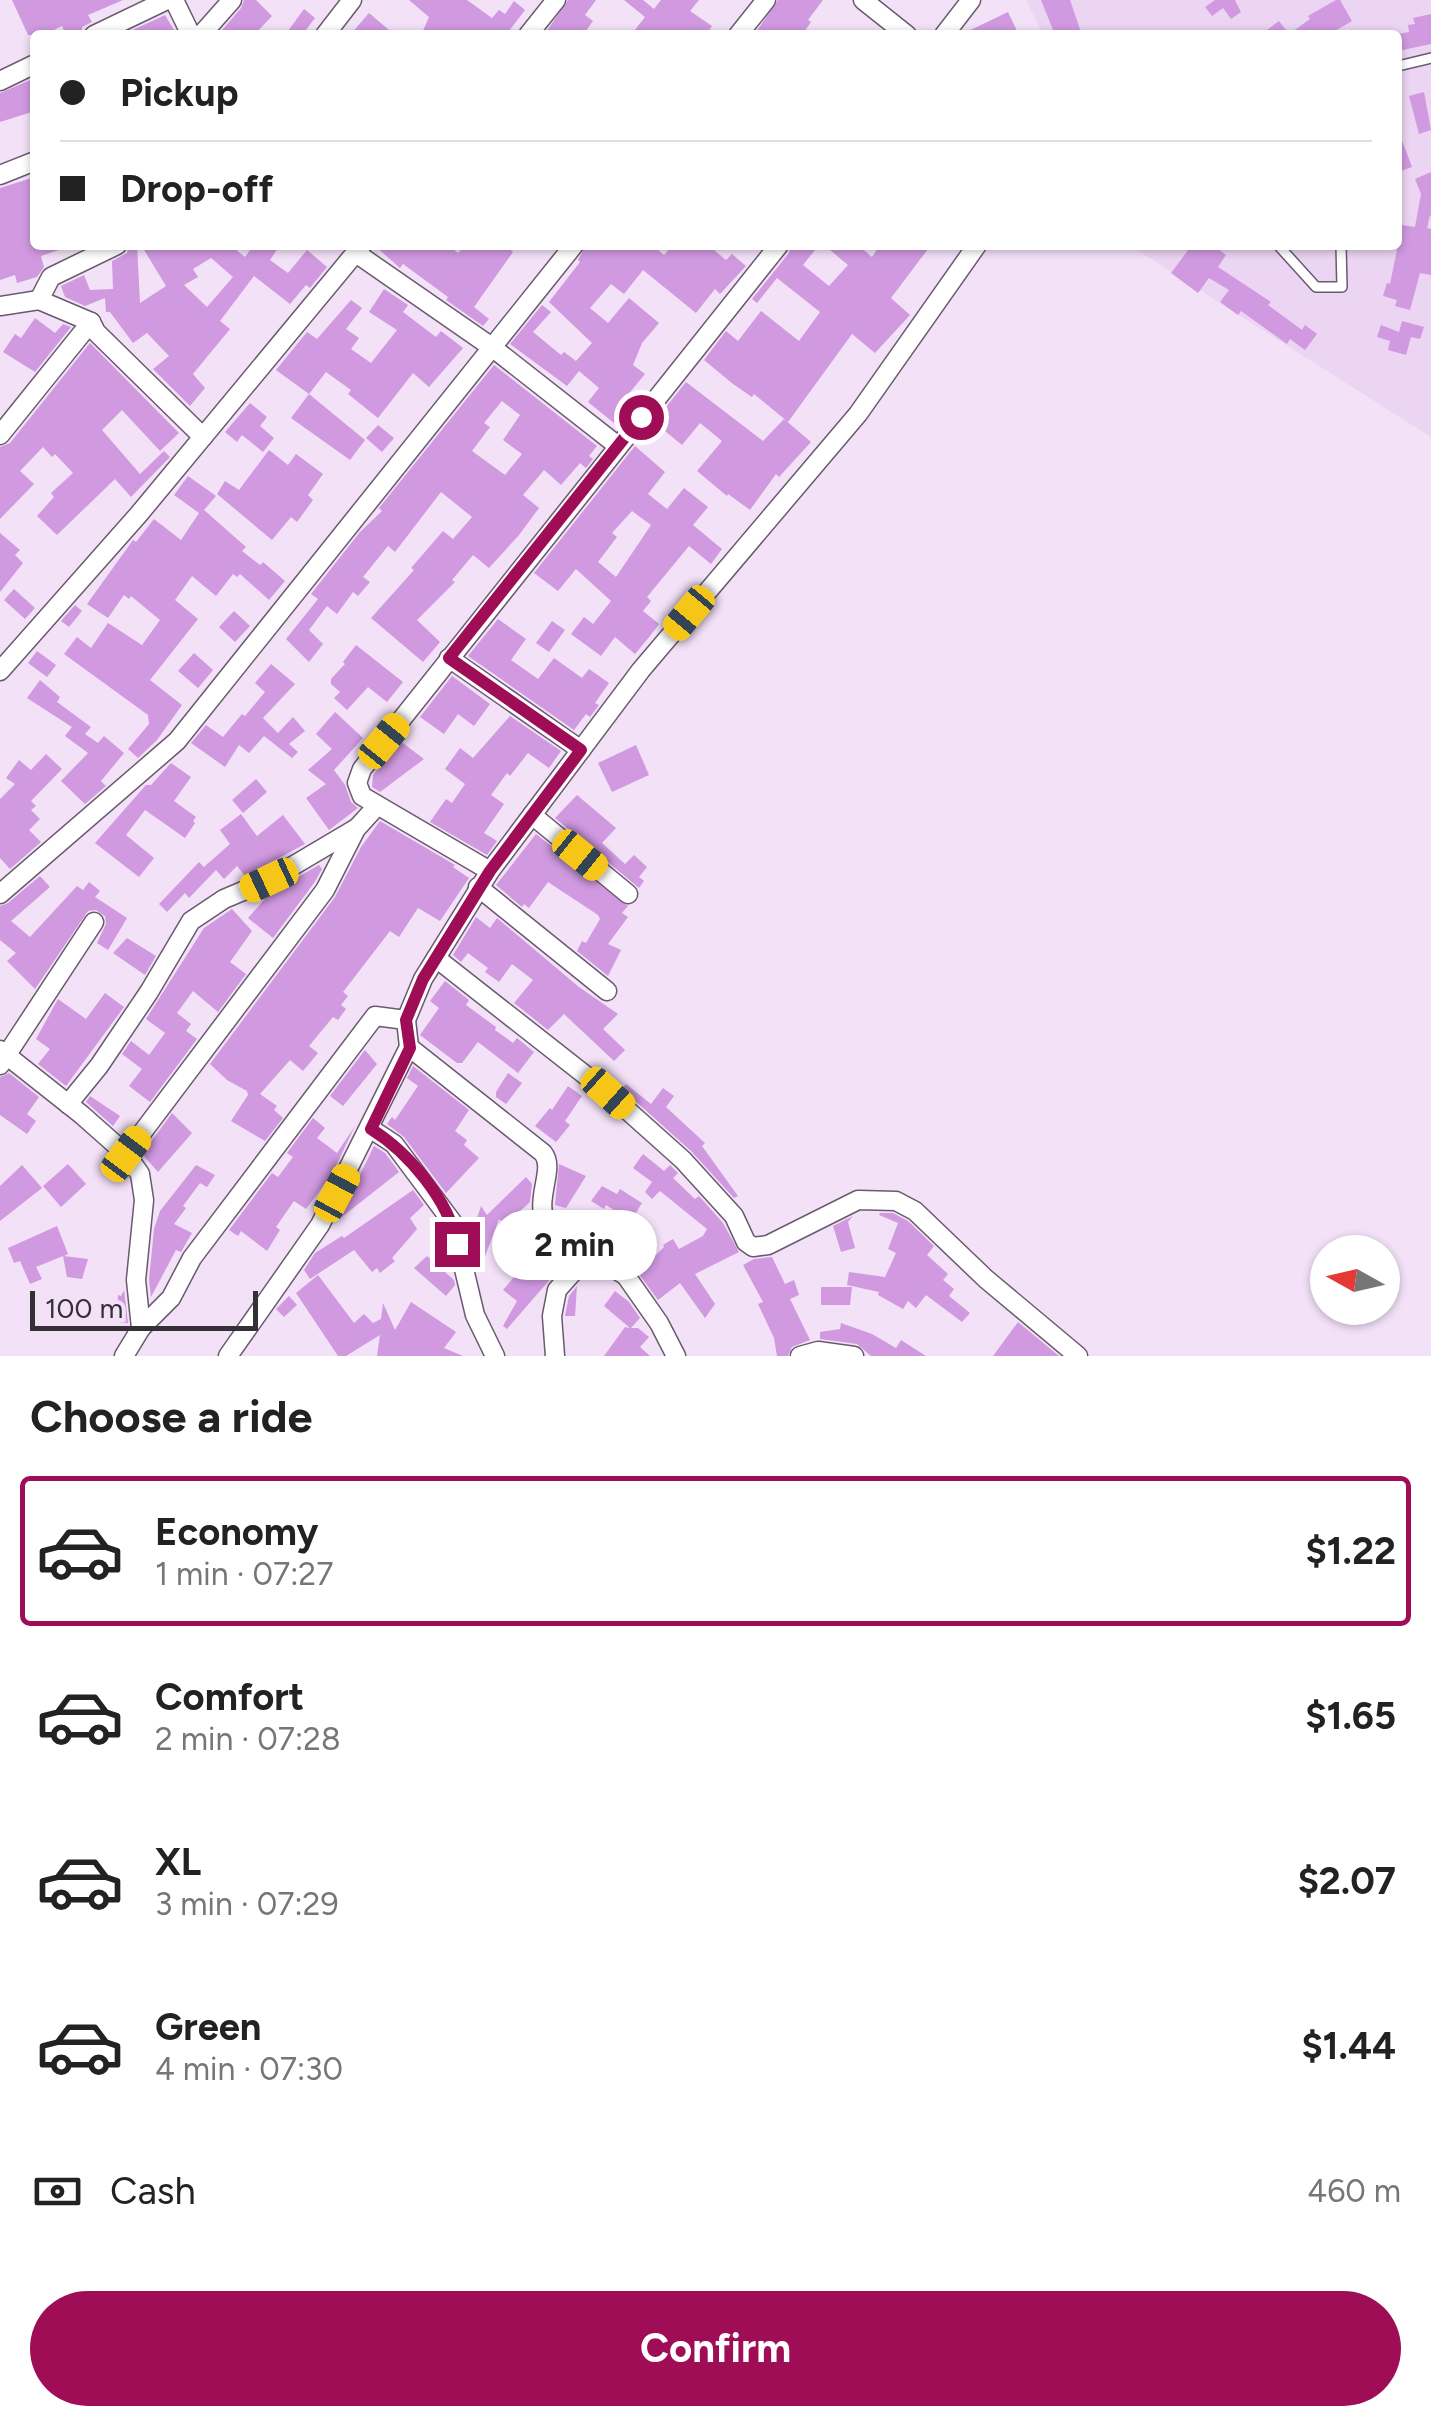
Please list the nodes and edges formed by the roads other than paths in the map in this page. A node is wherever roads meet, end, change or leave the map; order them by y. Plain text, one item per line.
1 (170, 0) edge
2 (232, 0) edge
3 (352, 0) edge
4 (556, 0) edge
5 (766, 0) edge
6 (862, 0) edge
7 (971, 0) edge
8 (105, 30) edge
9 (188, 30) edge
10 (205, 30) edge
11 (329, 30) edge
12 (532, 30) edge
13 (742, 30) edge
14 (901, 30) edge
15 (948, 30) edge
16 (1431, 58) edge
17 (1402, 65) edge
18 (30, 66) edge
19 (0, 81) edge
20 (30, 163) edge
21 (0, 175) edge
22 (107, 250) edge
23 (358, 250) edge
24 (360, 250) edge
25 (570, 250) edge
26 (775, 250) edge
27 (973, 250) edge
28 (1283, 250) edge
29 (1341, 250) edge
30 (39, 300) junction
31 (0, 306) edge
32 (91, 322) junction
33 (493, 348) junction
34 (0, 435) edge
35 (203, 437) junction
36 (618, 446) junction
37 (449, 658) junction
38 (0, 671) edge
39 (581, 750) junction
40 (376, 807) junction
41 (532, 815) junction
42 (356, 829) junction
43 (490, 871) junction
44 (478, 887) junction
45 (0, 894) edge
46 (628, 894) dead end
47 (94, 922) dead end
48 (436, 958) junction
49 (607, 991) dead end
50 (406, 1020) junction
51 (410, 1048) junction
52 (2, 1057) edge
53 (68, 1104) junction
54 (371, 1129) junction
55 (126, 1154) junction
56 (586, 1250) junction
57 (141, 1328) junction
58 (124, 1356) edge
59 (228, 1356) edge
60 (495, 1356) edge
61 (555, 1356) edge
62 (676, 1356) edge
63 (800, 1356) edge
64 (854, 1356) edge
65 (1078, 1356) edge

1 - 8 street
1 - 9 street
2 - 10 street
3 - 11 street
4 - 12 street
5 - 13 street
6 - 14 street
7 - 15 street
16 - 17 lane
18 - 19 street
20 - 21 street
22 - 30 street
23 - 35 street
24 - 33 street
25 - 33 street
26 - 36 street
27 - 39 street
28 - 29 lane
30 - 31 street
30 - 32 street
32 - 34 street
32 - 35 street
33 - 36 street
33 - 45 street
35 - 38 street
36 - 37 street
37 - 39 street
37 - 40 street
39 - 41 street
40 - 42 street
40 - 43 street
41 - 43 street
41 - 46 street
42 - 53 street
42 - 55 street
43 - 44 street
44 - 48 street
44 - 49 street
47 - 52 street
48 - 50 street
48 - 65 street
50 - 51 street
50 - 57 street
51 - 54 street
51 - 56 street
52 - 53 street
53 - 55 street
54 - 59 street
54 - 60 street
55 - 57 street
56 - 61 street
56 - 62 street
57 - 58 street
63 - 64 street

